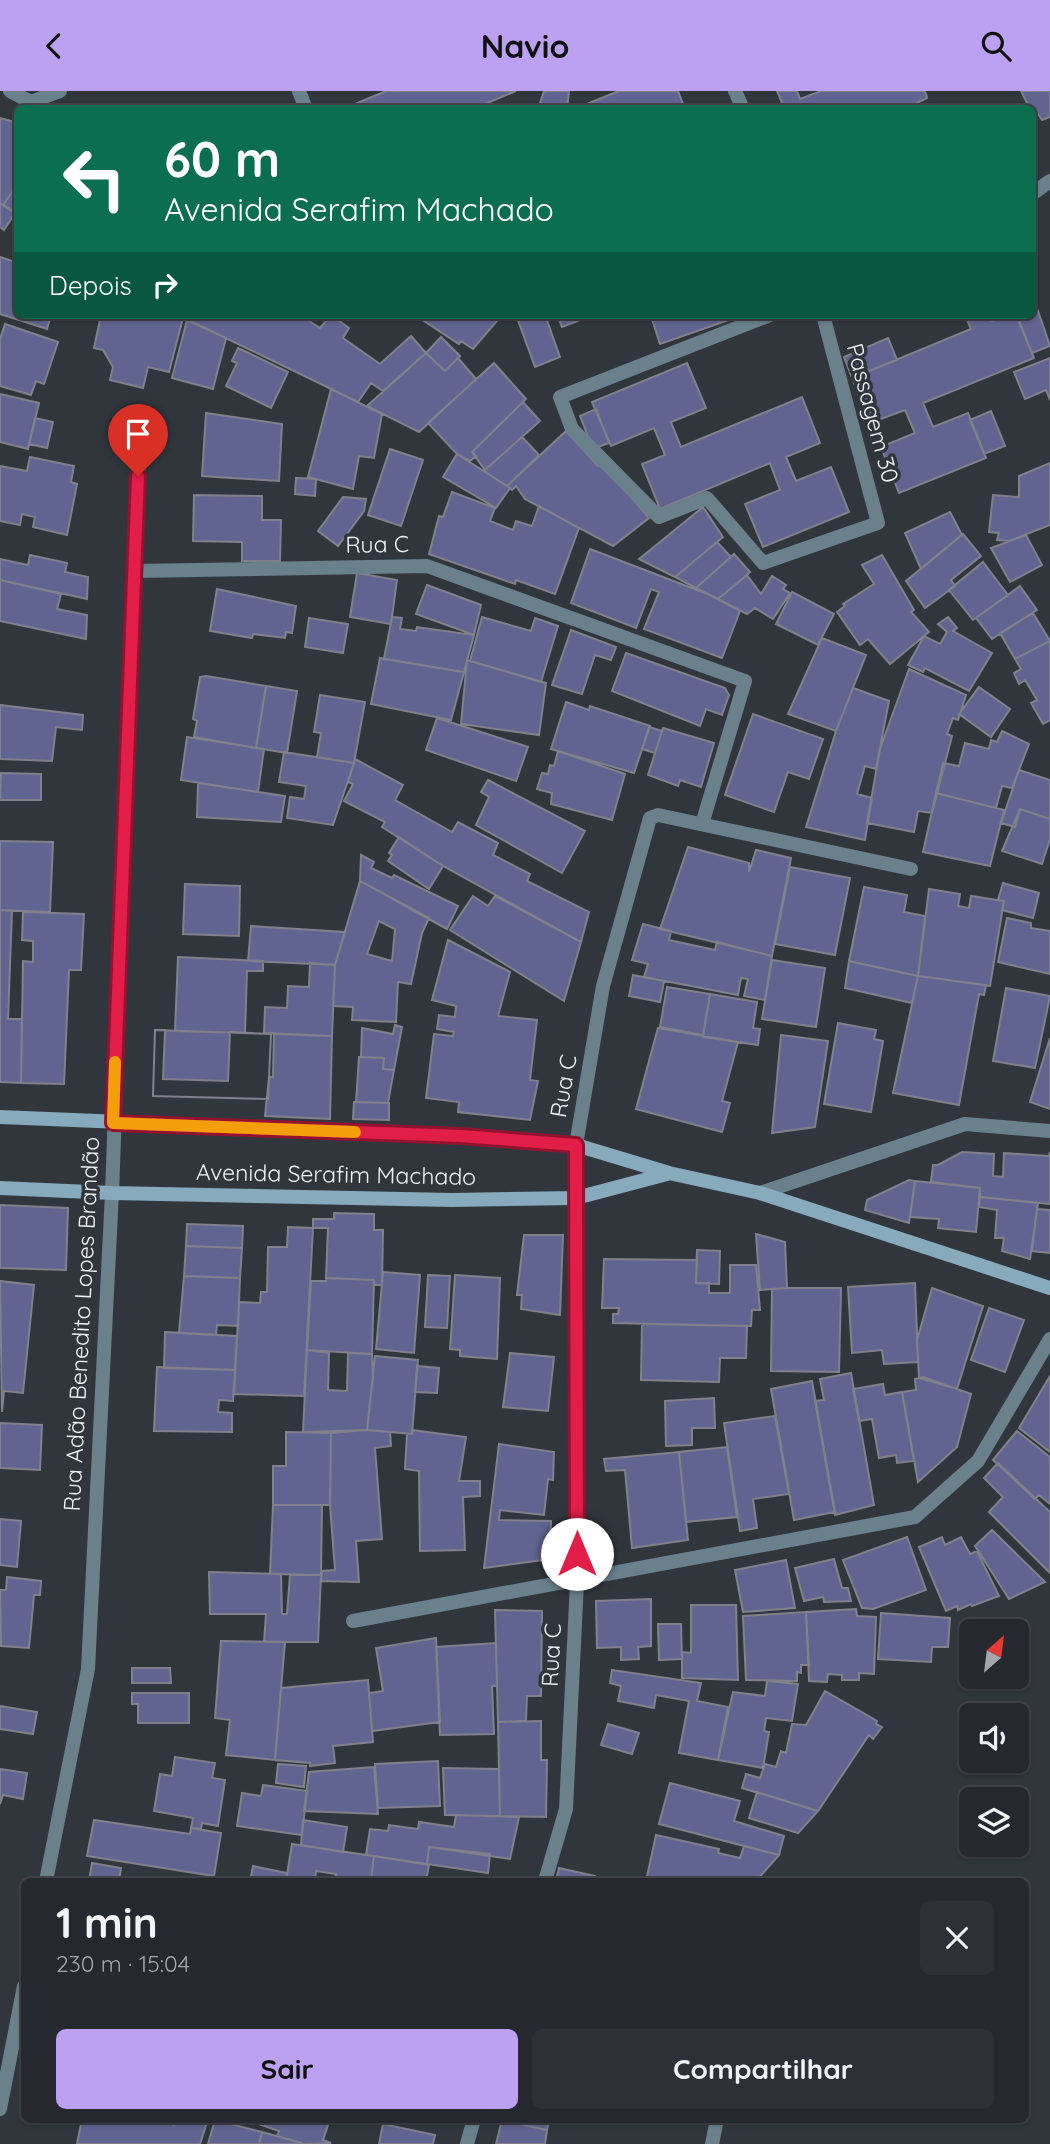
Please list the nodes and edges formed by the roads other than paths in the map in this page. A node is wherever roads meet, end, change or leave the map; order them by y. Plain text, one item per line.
1 (10, 91) edge
2 (60, 91) edge
3 (760, 319) edge
4 (824, 319) edge
5 (140, 428) dead end
6 (135, 571) junction
7 (702, 824) junction
8 (911, 869) dead end
9 (0, 1117) edge
10 (113, 1123) junction
11 (1050, 1131) edge
12 (576, 1145) junction
13 (668, 1173) junction
14 (0, 1188) edge
15 (112, 1193) junction
16 (760, 1193) junction
17 (576, 1198) junction
18 (1050, 1288) edge
19 (1050, 1339) edge
20 (577, 1582) junction
21 (353, 1621) dead end
22 (47, 1878) edge
23 (546, 1878) edge
24 (21, 2001) edge
25 (0, 2109) edge
26 (473, 2123) edge
27 (717, 2123) edge
28 (467, 2144) edge
29 (712, 2144) edge

1 - 2 street
3 - 4 street, Passagem 30
5 - 6 street, Rua Adão Benedito Lopes Brandão
6 - 7 street, Rua C
6 - 10 street, Rua Adão Benedito Lopes Brandão
7 - 8 street, Rua C
7 - 12 street, Rua C
9 - 10 street, Avenida Serafim Machado
10 - 12 street, Avenida Serafim Machado
10 - 15 street, Rua Adão Benedito Lopes Brandão
11 - 16 street
12 - 13 street, Avenida Serafim Machado
12 - 17 street, Rua C
13 - 16 street, Avenida Serafim Machado
13 - 17 street, Avenida Serafim Machado
14 - 15 street, Avenida Serafim Machado
15 - 17 street, Avenida Serafim Machado
15 - 22 street, Rua Adão Benedito Lopes Brandão
16 - 18 street, Avenida Serafim Machado
17 - 20 street, Rua C
19 - 20 street
20 - 21 street
20 - 23 street, Rua C
24 - 25 street
26 - 28 street
27 - 29 street

